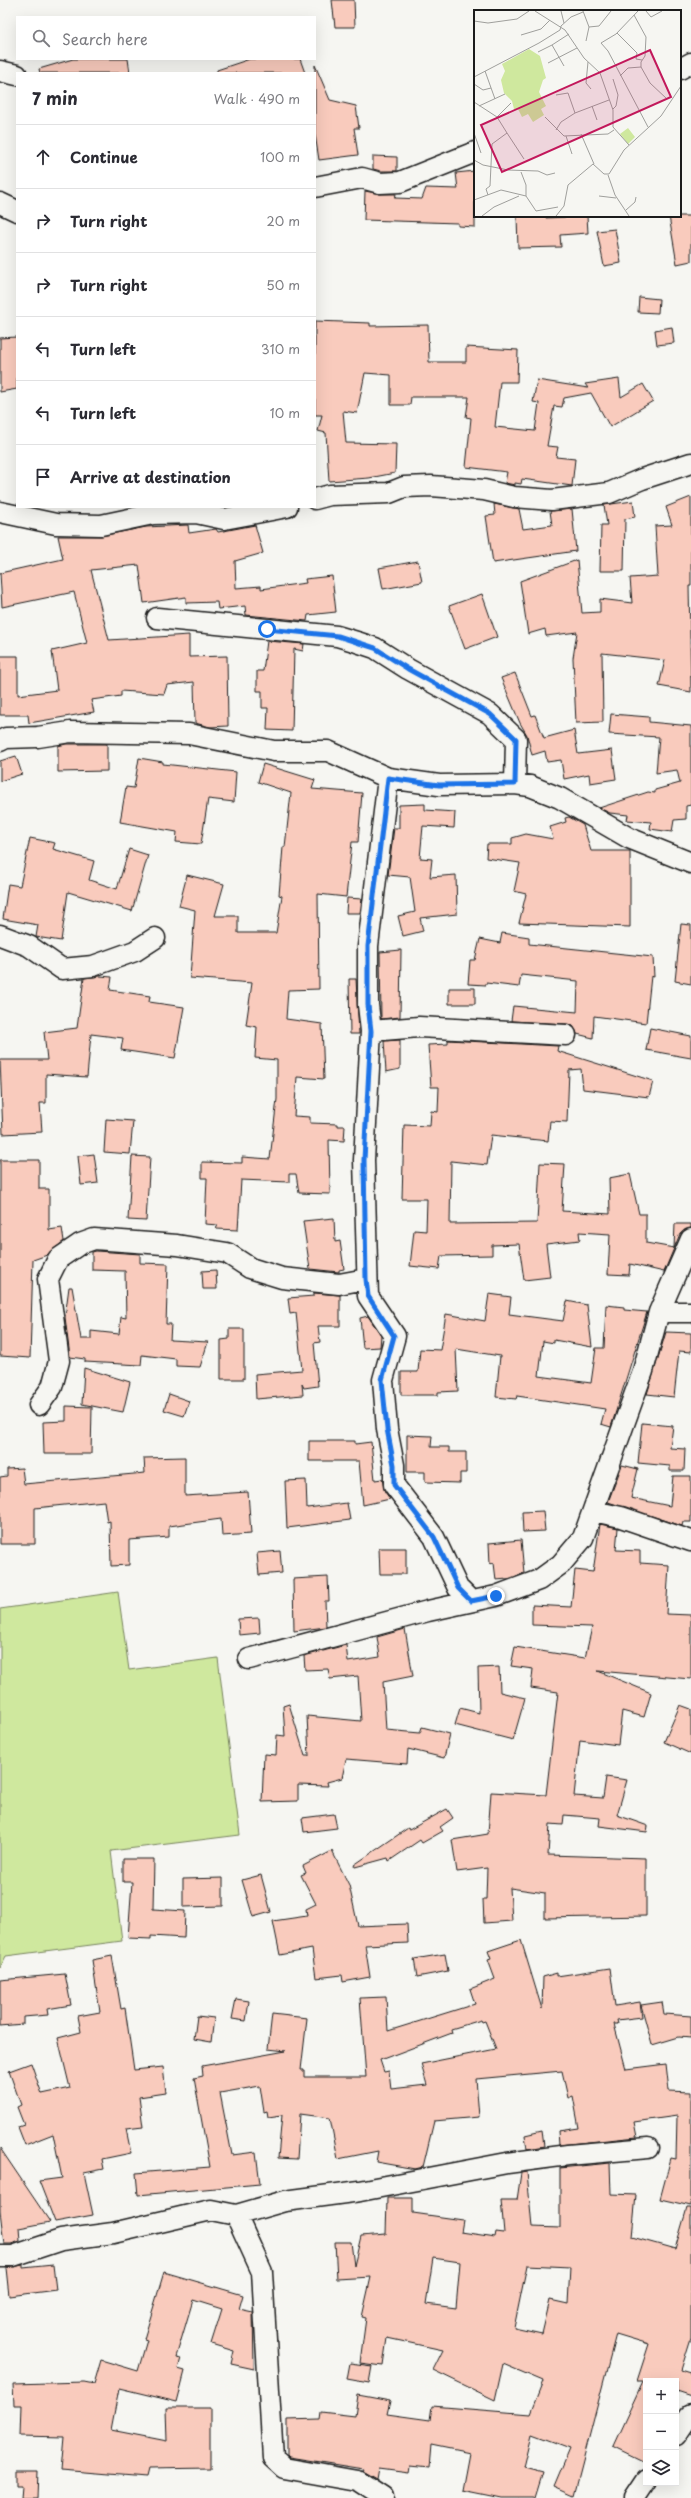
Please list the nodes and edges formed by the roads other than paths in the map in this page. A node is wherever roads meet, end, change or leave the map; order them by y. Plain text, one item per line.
1 (691, 63) edge
2 (681, 68) edge
3 (0, 71) edge
4 (16, 75) edge
5 (474, 152) edge
6 (316, 187) edge
7 (0, 203) edge
8 (16, 211) edge
9 (691, 463) edge
10 (316, 499) edge
11 (283, 508) edge
12 (148, 511) edge
13 (0, 512) edge
14 (157, 618) dead end
15 (0, 741) edge
16 (388, 778) junction
17 (515, 784) junction
18 (691, 863) edge
19 (0, 935) edge
20 (155, 938) dead end
21 (371, 1031) junction
22 (566, 1035) dead end
23 (691, 1240) edge
24 (366, 1279) junction
25 (659, 1312) junction
26 (691, 1312) edge
27 (39, 1405) dead end
28 (593, 1511) junction
29 (691, 1541) edge
30 (471, 1601) junction
31 (249, 1659) dead end
32 (648, 2148) dead end
33 (236, 2215) junction
34 (0, 2256) edge
35 (691, 2414) edge
36 (679, 2432) edge
37 (643, 2484) edge
38 (383, 2498) edge
39 (634, 2498) edge

1 - 2 street
3 - 4 street
5 - 6 street
7 - 8 street
9 - 10 street
11 - 12 street
12 - 13 street
14 - 17 street
15 - 16 street
16 - 17 street
16 - 21 street
17 - 18 street
19 - 20 street
21 - 22 street
21 - 24 street
23 - 25 street
24 - 27 street
24 - 30 street
25 - 26 street
25 - 28 street
28 - 29 street
28 - 30 street
30 - 31 street
32 - 33 street
33 - 34 street
33 - 38 street
35 - 36 street
37 - 39 street

